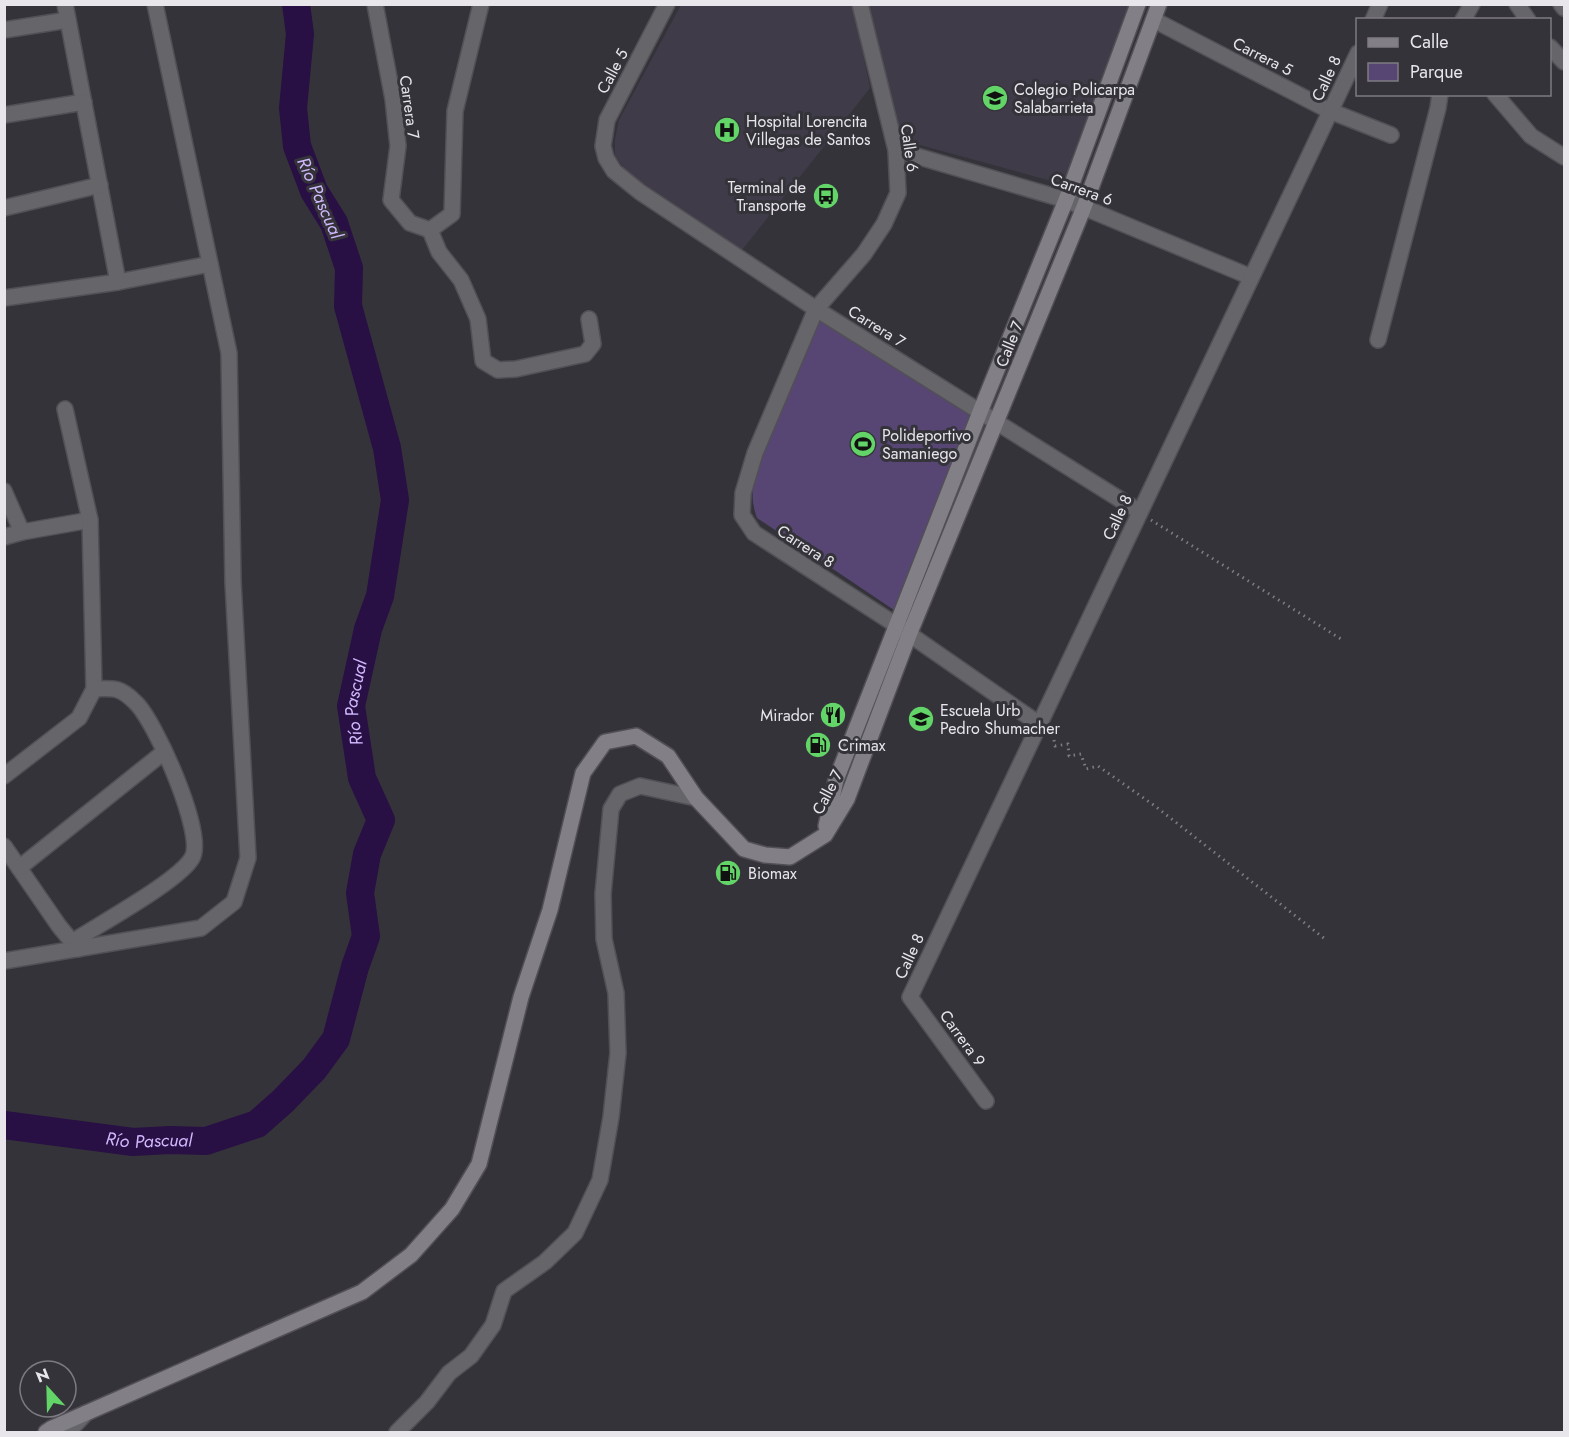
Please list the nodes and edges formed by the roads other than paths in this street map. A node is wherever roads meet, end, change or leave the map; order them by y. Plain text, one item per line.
1 (65, 4) edge
2 (155, 4) edge
3 (375, 4) edge
4 (481, 4) edge
5 (667, 4) edge
6 (860, 4) edge
7 (1138, 4) edge
8 (1159, 4) edge
9 (1380, 4) edge
10 (1472, 4) edge
11 (1517, 4) edge
12 (1374, 18) edge
13 (1464, 18) edge
14 (1527, 18) edge
15 (68, 20) junction
16 (1154, 20) junction
17 (4, 30) edge
18 (1551, 48) edge
19 (1356, 57) edge
20 (1564, 62) edge
21 (1440, 96) edge
22 (1497, 96) edge
23 (84, 102) junction
24 (1330, 111) junction
25 (4, 115) edge
26 (1391, 135) dead end
27 (896, 150) junction
28 (1564, 157) edge
29 (606, 158) joint
30 (100, 185) junction
31 (1066, 200) junction
32 (1084, 207) junction
33 (4, 208) edge
34 (430, 230) junction
35 (210, 264) junction
36 (1251, 277) junction
37 (118, 282) junction
38 (4, 298) edge
39 (816, 309) junction
40 (589, 319) dead end
41 (1378, 340) dead end
42 (65, 409) dead end
43 (980, 412) junction
44 (997, 423) junction
45 (4, 491) edge
46 (1140, 512) junction
47 (90, 520) junction
48 (21, 532) junction
49 (4, 537) edge
50 (896, 625) junction
51 (909, 634) junction
52 (94, 689) junction
53 (1039, 724) junction
54 (164, 752) junction
55 (4, 776) edge
56 (696, 798) junction
57 (825, 835) junction
58 (4, 846) edge
59 (19, 868) junction
60 (75, 945) junction
61 (4, 961) edge
62 (910, 997) joint
63 (986, 1101) dead end
64 (86, 1413) junction
65 (46, 1432) edge
66 (68, 1432) edge
67 (397, 1432) edge

1 - 15 street
2 - 35 street
3 - 34 street, Carrera 7
4 - 34 street
5 - 29 street, Calle 5
6 - 27 street, Calle 6
7 - 31 main road, Calle 7
8 - 16 main road, Calle 7
9 - 12 street
10 - 13 street
11 - 14 street
15 - 17 street
15 - 23 street
16 - 24 street, Carrera 5
16 - 32 main road, Calle 7
18 - 20 street
19 - 24 street, Calle 8
21 - 41 street
22 - 28 street
23 - 25 street
23 - 30 street
24 - 26 street, Carrera 5
24 - 36 street, Calle 8
27 - 31 street, Carrera 6
27 - 39 street, Calle 6
29 - 39 street, Carrera 7
30 - 33 street
30 - 37 street
31 - 32 street, Carrera 6
31 - 43 main road, Calle 7
32 - 36 street, Carrera 6
32 - 44 main road, Calle 7
34 - 40 street
35 - 37 street
35 - 60 street
36 - 46 street, Calle 8
37 - 38 street
39 - 43 street, Carrera 7
39 - 50 street, Carrera 8
42 - 47 street
43 - 44 street, Carrera 7
43 - 50 main road, Calle 7
44 - 46 street, Carrera 7
44 - 51 main road, Calle 7
45 - 48 street
46 - 53 street, Calle 8
47 - 48 street
47 - 52 street
48 - 49 street
50 - 51 street, Carrera 8
50 - 57 main road, Calle 7
51 - 53 street, Carrera 8
51 - 57 main road, Calle 7
52 - 54 street
52 - 55 street
53 - 62 street, Calle 8
54 - 59 street
54 - 60 street
56 - 57 main road
56 - 64 main road
56 - 67 street
58 - 59 street
59 - 60 street
60 - 61 street
62 - 63 street, Carrera 9
64 - 65 main road
64 - 66 street

